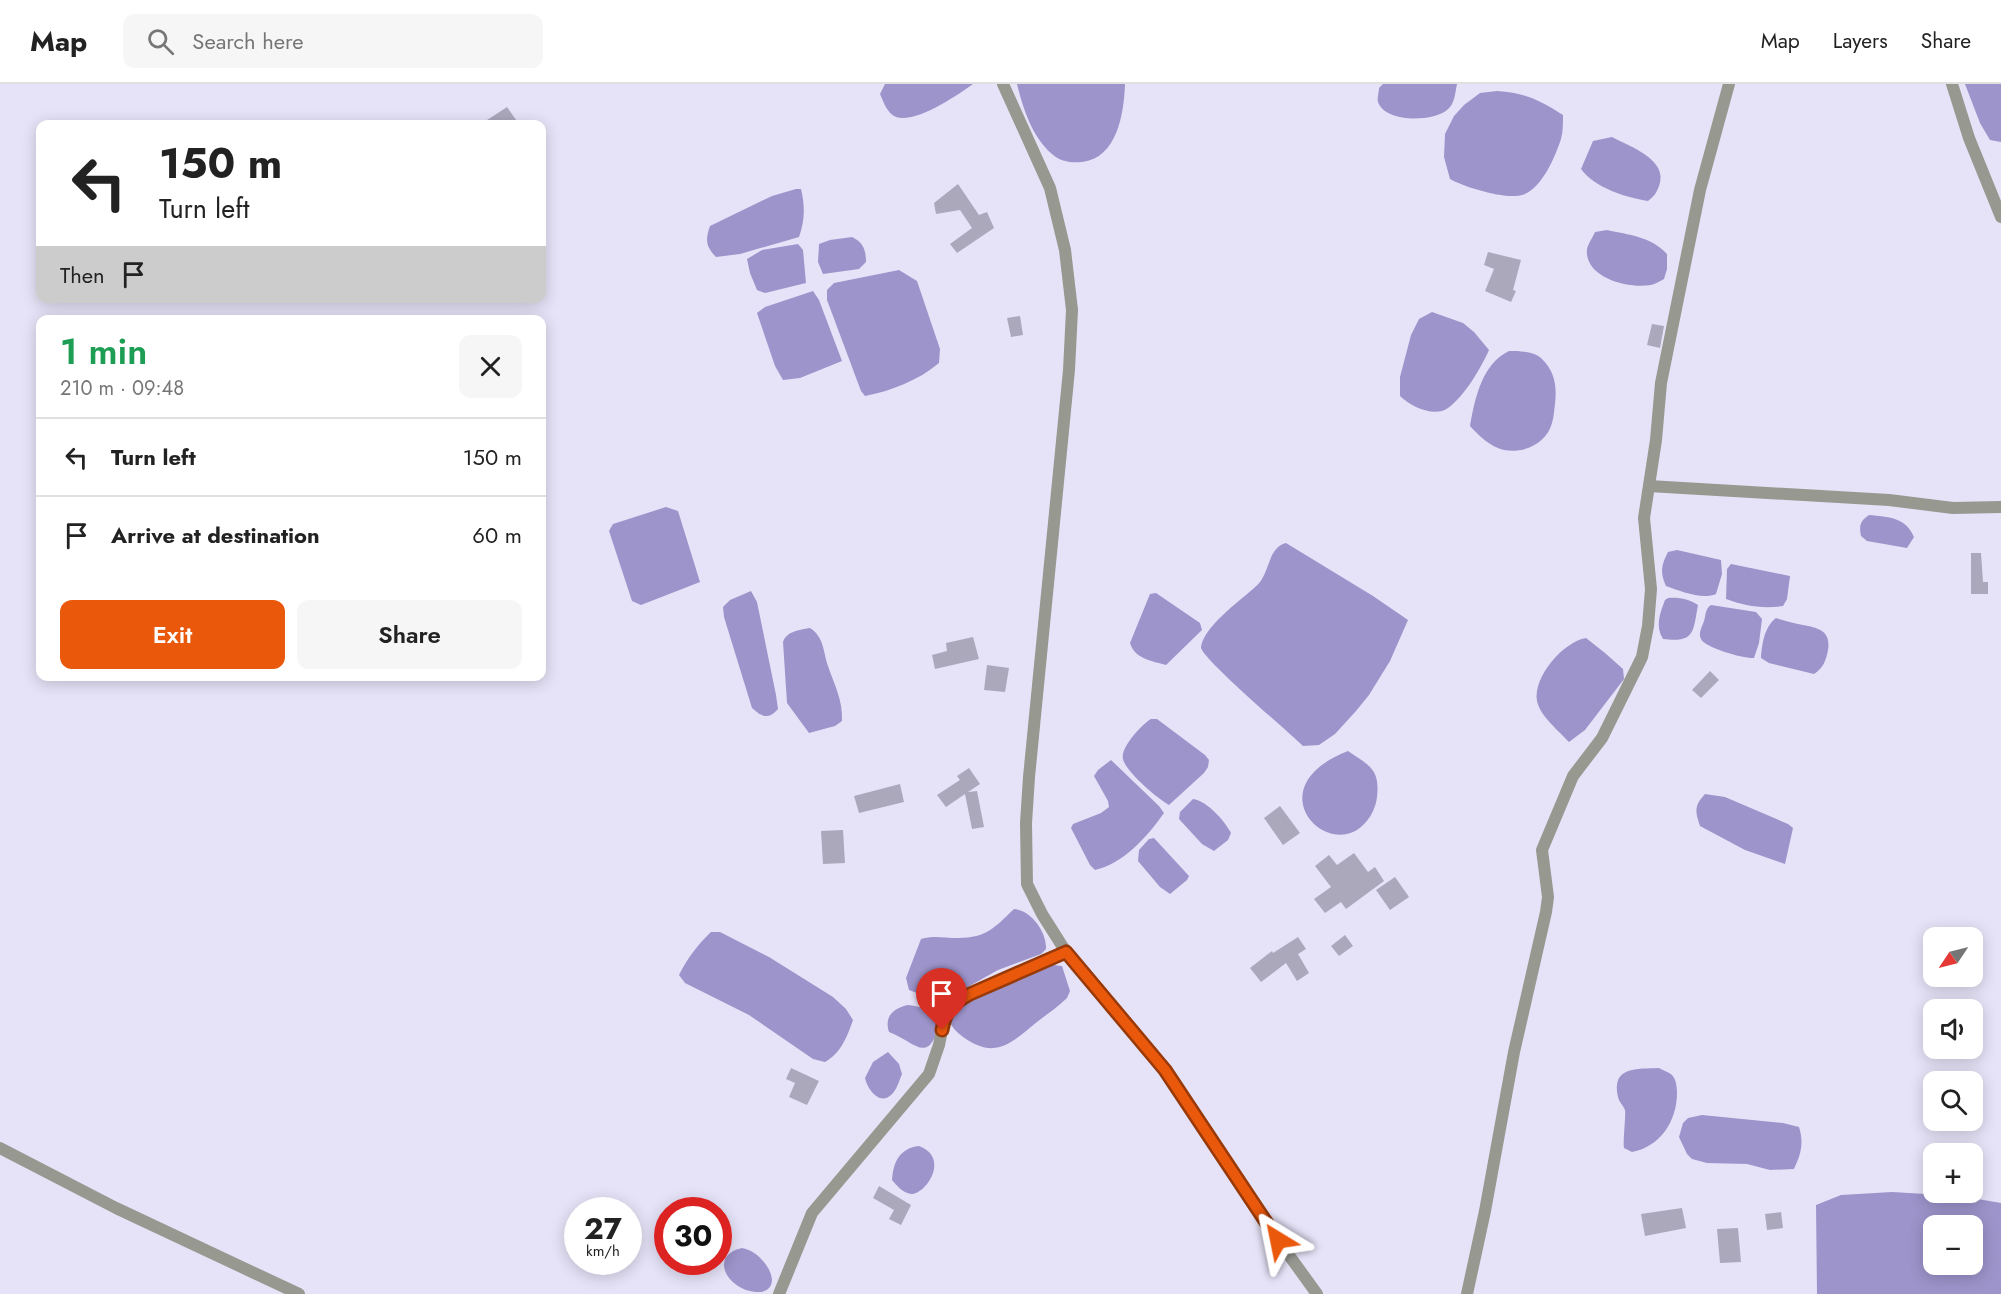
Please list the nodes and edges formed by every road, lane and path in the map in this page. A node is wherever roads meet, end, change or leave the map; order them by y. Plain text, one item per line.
1 (1003, 84) edge
2 (1729, 84) edge
3 (1952, 84) edge
4 (2001, 217) edge
5 (1649, 486) junction
6 (2001, 507) edge
7 (1066, 952) junction
8 (0, 1148) edge
9 (299, 1294) edge
10 (779, 1294) edge
11 (1317, 1294) edge
12 (1467, 1294) edge

1 - 7 street
2 - 5 street
3 - 4 street
5 - 6 street
5 - 12 street
7 - 10 street
7 - 11 street
8 - 9 street

